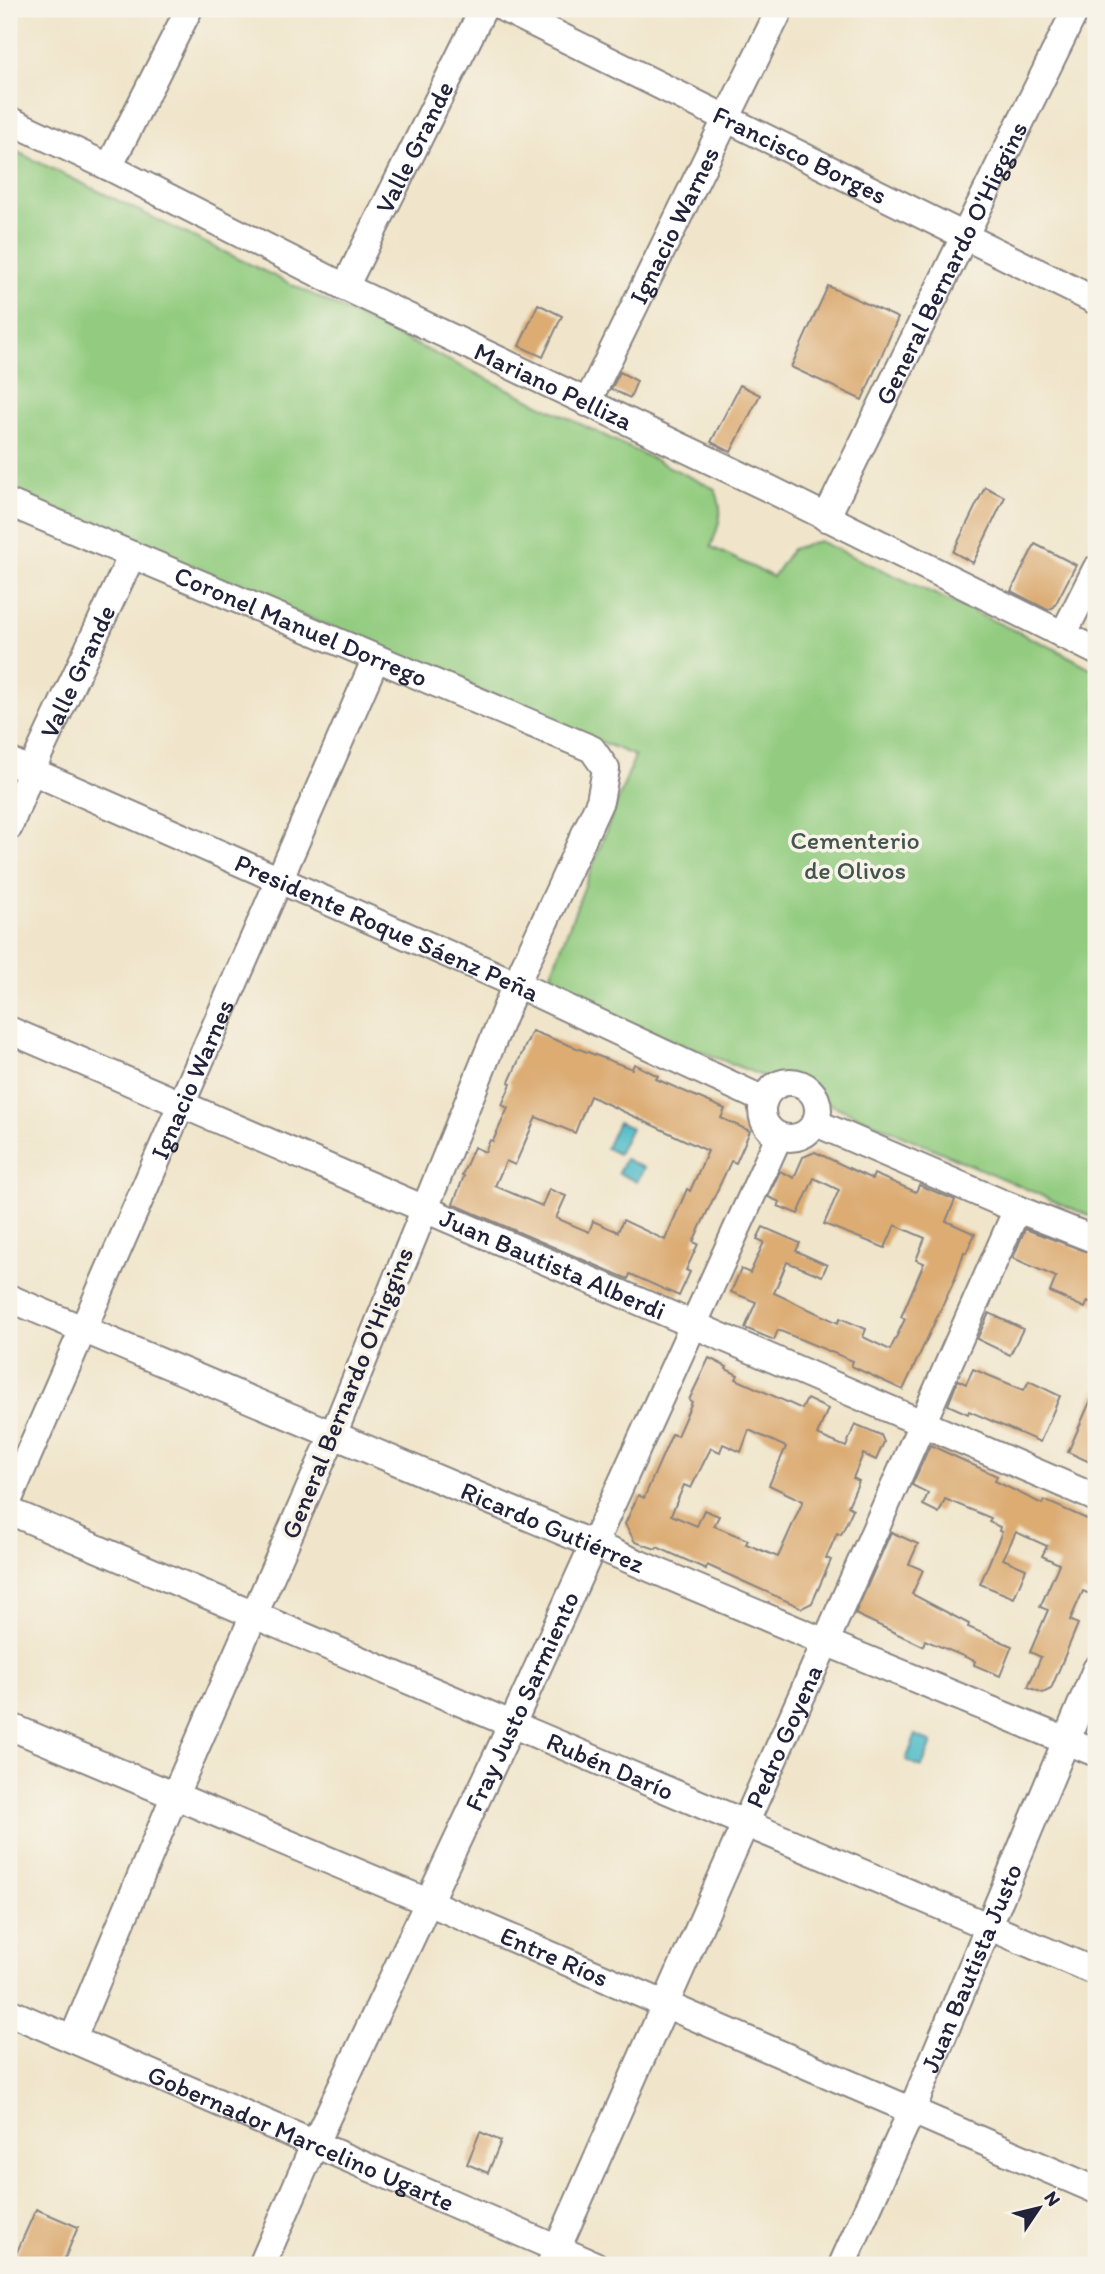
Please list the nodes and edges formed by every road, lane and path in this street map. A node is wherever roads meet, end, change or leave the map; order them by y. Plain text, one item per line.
1 (189, 9) edge
2 (483, 9) edge
3 (505, 9) edge
4 (780, 9) edge
5 (1076, 9) edge
6 (726, 118) junction
7 (9, 120) edge
8 (109, 167) junction
9 (964, 236) junction
10 (345, 287) junction
11 (1096, 301) edge
12 (587, 403) junction
13 (9, 503) edge
14 (826, 518) junction
15 (132, 555) junction
16 (1096, 569) edge
17 (1063, 635) junction
18 (1096, 652) edge
19 (376, 658) junction
20 (593, 749) joint
21 (20, 766) edge
22 (9, 827) edge
23 (278, 879) junction
24 (516, 984) junction
25 (9, 1030) edge
26 (764, 1100) junction
27 (181, 1104) junction
28 (816, 1122) junction
29 (779, 1136) junction
30 (423, 1208) junction
31 (1017, 1209) junction
32 (1096, 1240) edge
33 (9, 1298) edge
34 (694, 1325) junction
35 (83, 1329) junction
36 (922, 1423) junction
37 (333, 1435) junction
38 (1096, 1498) edge
39 (9, 1499) edge
40 (9, 1511) edge
41 (593, 1545) junction
42 (254, 1615) junction
43 (826, 1643) junction
44 (1096, 1669) edge
45 (512, 1724) junction
46 (9, 1726) edge
47 (1068, 1741) junction
48 (1096, 1753) edge
49 (174, 1797) junction
50 (746, 1824) junction
51 (428, 1902) junction
52 (989, 1927) junction
53 (1096, 1972) edge
54 (666, 2006) junction
55 (9, 2012) edge
56 (73, 2038) junction
57 (912, 2109) junction
58 (315, 2143) junction
59 (1096, 2190) edge
60 (553, 2258) edge
61 (262, 2265) edge
62 (595, 2265) edge
63 (842, 2265) edge

1 - 8 street
2 - 10 street, Valle Grande
3 - 6 street, Francisco Borges
4 - 6 street, Ignacio Warnes
5 - 9 street, General Bernardo O'Higgins
6 - 9 street, Francisco Borges
6 - 12 street, Ignacio Warnes
7 - 8 street, Mariano Pelliza
8 - 10 street, Mariano Pelliza
9 - 11 street, Francisco Borges
9 - 14 street, General Bernardo O'Higgins
10 - 12 street, Mariano Pelliza
12 - 14 street, Mariano Pelliza
13 - 15 street, Coronel Manuel Dorrego
14 - 17 street, Mariano Pelliza
15 - 19 street, Coronel Manuel Dorrego
15 - 21 street, Valle Grande
16 - 17 street
17 - 18 street, Mariano Pelliza
19 - 20 street, Coronel Manuel Dorrego
19 - 23 street, Ignacio Warnes
20 - 24 street, General Bernardo O'Higgins
21 - 22 street, Valle Grande
21 - 23 street, Presidente Roque Sáenz Peña
23 - 24 street, Presidente Roque Sáenz Peña
23 - 27 street, Ignacio Warnes
24 - 26 street, Presidente Roque Sáenz Peña
24 - 30 street, General Bernardo O'Higgins
25 - 27 street, Juan Bautista Alberdi
26 - 28 street
26 - 29 street
27 - 30 street, Juan Bautista Alberdi
27 - 35 street, Ignacio Warnes
28 - 29 street
28 - 31 street
29 - 34 street, Fray Justo Sarmiento
30 - 34 street, Juan Bautista Alberdi
30 - 37 street, General Bernardo O'Higgins
31 - 32 street
31 - 36 street, Pedro Goyena
33 - 35 street, Ricardo Gutiérrez
34 - 36 street, Juan Bautista Alberdi
34 - 41 street, Fray Justo Sarmiento
35 - 37 street, Ricardo Gutiérrez
35 - 39 street, Ignacio Warnes
36 - 38 street, Juan Bautista Alberdi
36 - 43 street, Pedro Goyena
37 - 41 street, Ricardo Gutiérrez
37 - 42 street, General Bernardo O'Higgins
40 - 42 street, Rubén Darío
41 - 43 street, Ricardo Gutiérrez
41 - 45 street, Fray Justo Sarmiento
42 - 45 street, Rubén Darío
42 - 49 street, General Bernardo O'Higgins
43 - 47 street, Ricardo Gutiérrez
43 - 50 street, Pedro Goyena
44 - 47 street, Juan Bautista Justo
45 - 50 street, Rubén Darío
45 - 51 street, Fray Justo Sarmiento
46 - 49 street, Entre Ríos
47 - 48 street, Ricardo Gutiérrez
47 - 52 street, Juan Bautista Justo
49 - 51 street, Entre Ríos
49 - 56 street, General Bernardo O'Higgins
50 - 52 street, Rubén Darío
50 - 54 street, Pedro Goyena
51 - 54 street, Entre Ríos
51 - 58 street, Fray Justo Sarmiento
52 - 53 street, Rubén Darío
52 - 57 street, Juan Bautista Justo
54 - 57 street, Entre Ríos
54 - 60 street, Pedro Goyena
55 - 56 street, Gobernador Marcelino Ugarte
56 - 58 street, Gobernador Marcelino Ugarte
57 - 59 street, Entre Ríos
57 - 63 street, Juan Bautista Justo
58 - 60 street, Gobernador Marcelino Ugarte
58 - 61 street, Fray Justo Sarmiento
60 - 62 street, Gobernador Marcelino Ugarte

